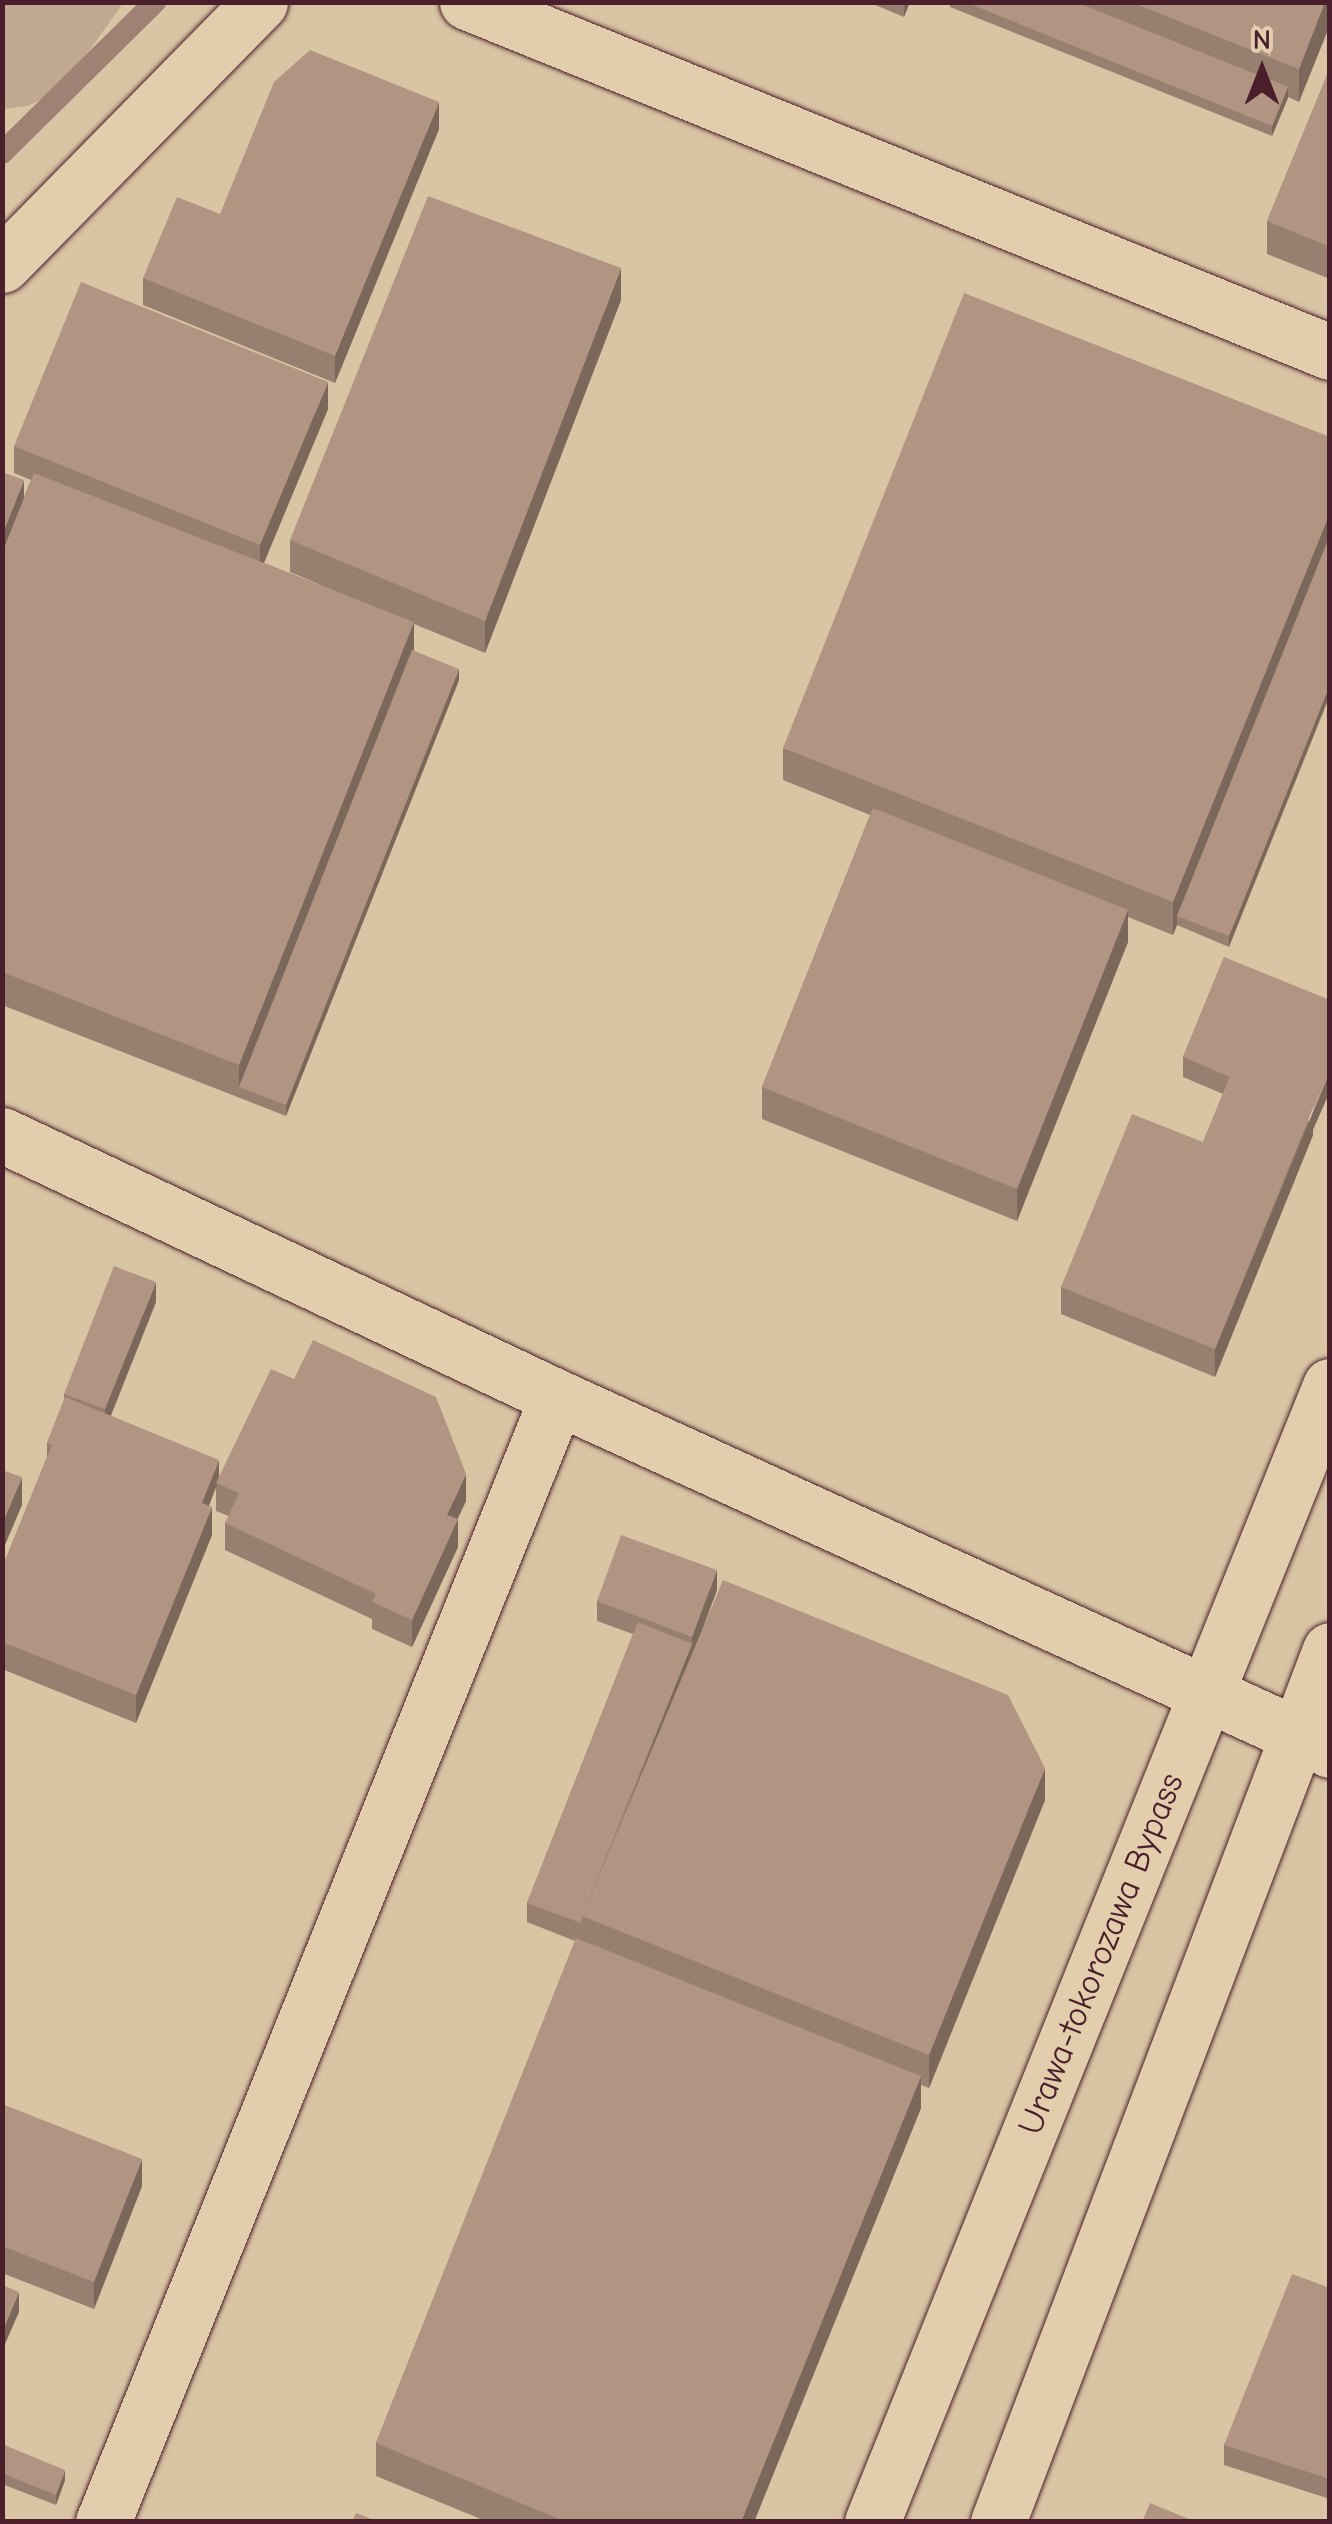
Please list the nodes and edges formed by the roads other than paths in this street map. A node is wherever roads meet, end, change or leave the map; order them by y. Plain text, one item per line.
1 (260, 2) edge
2 (467, 2) edge
3 (2, 265) edge
4 (1330, 352) edge
5 (2, 1136) edge
6 (1330, 1386) edge
7 (557, 1397) junction
8 (1330, 1650) edge
9 (1203, 1696) junction
10 (1312, 1744) edge
11 (104, 2522) edge
12 (872, 2522) edge
13 (998, 2522) edge

1 - 3 main road
2 - 4 main road
5 - 7 main road
6 - 9 main road, Urawa-tokorozawa Bypass
7 - 9 main road
7 - 11 main road
8 - 10 main road
9 - 10 main road
9 - 12 main road, Urawa-tokorozawa Bypass
10 - 13 main road

